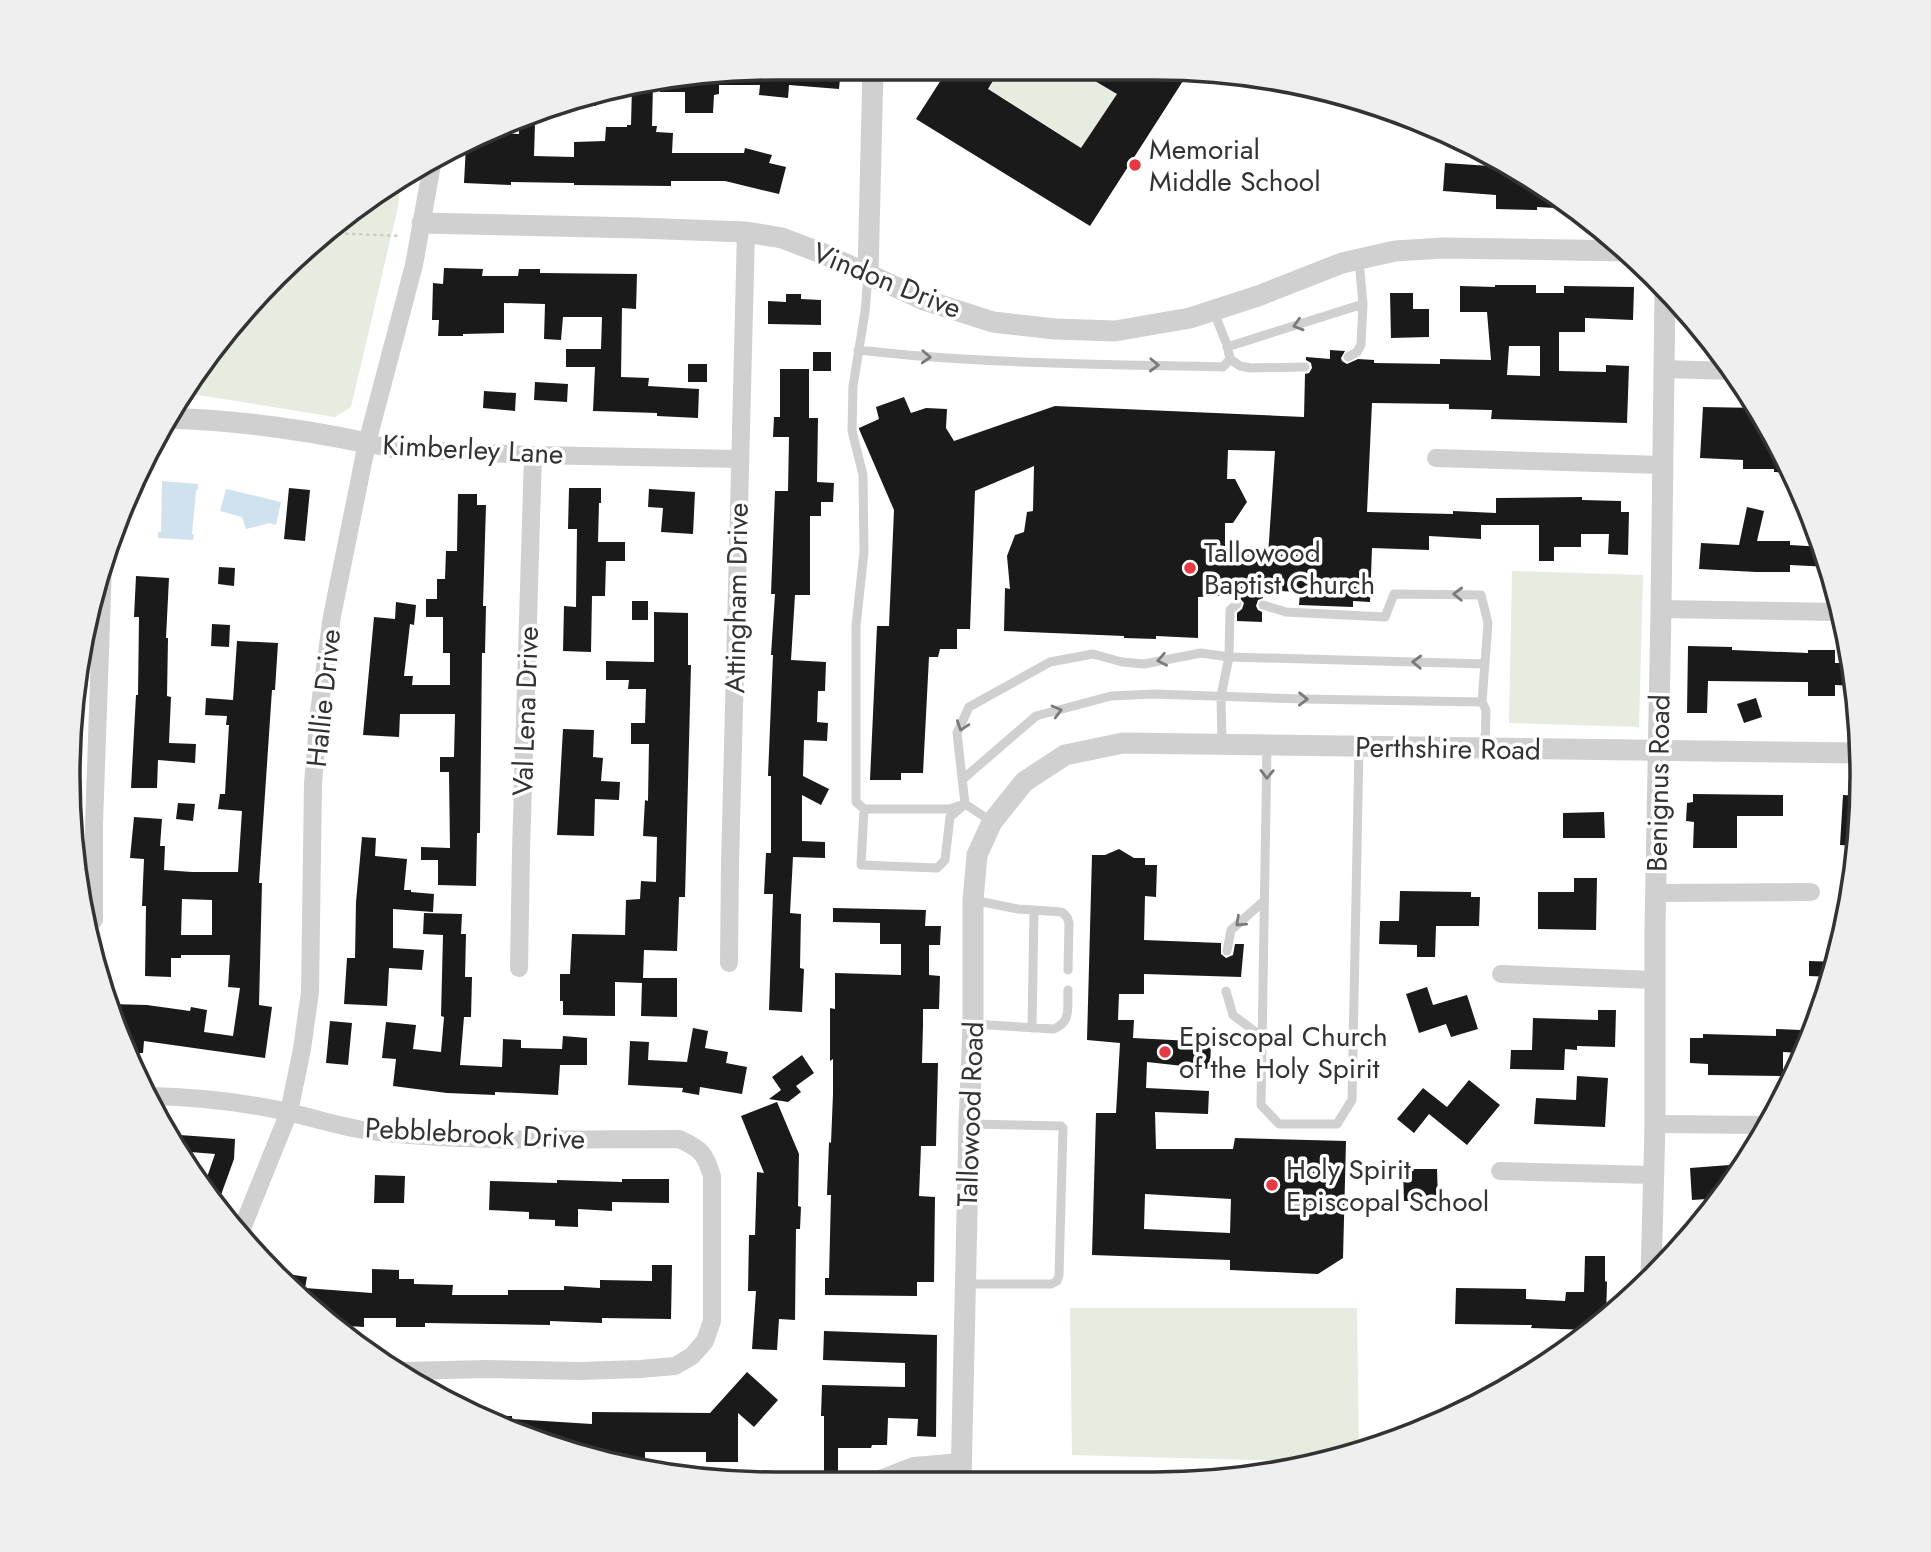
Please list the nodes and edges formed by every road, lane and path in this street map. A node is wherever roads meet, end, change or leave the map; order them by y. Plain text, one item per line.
1 (873, 80) edge
2 (431, 173) edge
3 (421, 229) junction
4 (342, 232) edge
5 (746, 232) junction
6 (1611, 251) edge
7 (1350, 261) junction
8 (868, 274) junction
9 (1665, 303) edge
10 (1363, 304) junction
11 (1213, 310) junction
12 (1227, 347) junction
13 (858, 350) junction
14 (1348, 357) dead end
15 (1230, 359) junction
16 (1305, 367) dead end
17 (1663, 369) junction
18 (1719, 371) edge
19 (180, 418) edge
20 (367, 443) junction
21 (533, 455) junction
22 (1436, 458) dead end
23 (739, 459) junction
24 (1662, 465) junction
25 (1237, 604) dead end
26 (1263, 605) dead end
27 (102, 607) edge
28 (1661, 609) junction
29 (1831, 612) edge
30 (1229, 657) junction
31 (1485, 664) junction
32 (1221, 696) junction
33 (1482, 702) junction
34 (1222, 743) junction
35 (1267, 745) junction
36 (1359, 747) junction
37 (1485, 748) junction
38 (1659, 750) junction
39 (1849, 753) edge
40 (1042, 770) joint
41 (963, 779) junction
42 (965, 804) junction
43 (864, 809) junction
44 (992, 822) junction
45 (1811, 892) dead end
46 (1656, 893) junction
47 (973, 900) junction
48 (1264, 901) junction
49 (1034, 910) junction
50 (94, 912) edge
51 (1227, 951) dead end
52 (729, 963) dead end
53 (519, 968) dead end
54 (1068, 970) dead end
55 (1501, 974) dead end
56 (1654, 980) junction
57 (1068, 990) dead end
58 (1226, 991) dead end
59 (973, 1024) junction
60 (1032, 1028) junction
61 (1262, 1037) junction
62 (159, 1097) edge
63 (289, 1112) junction
64 (969, 1124) junction
65 (1655, 1124) junction
66 (1756, 1125) edge
67 (1500, 1171) dead end
68 (1652, 1175) junction
69 (244, 1224) edge
70 (1651, 1264) edge
71 (965, 1284) junction
72 (416, 1371) edge
73 (961, 1462) junction
74 (898, 1472) edge
75 (961, 1472) edge

1 - 8 street
2 - 3 street, Hallie Drive
3 - 4 path
3 - 5 street, Vindon Drive
3 - 20 street, Hallie Drive
5 - 8 street, Vindon Drive
5 - 23 street, Attingham Drive
6 - 7 street
7 - 10 lane
7 - 11 street, Vindon Drive
8 - 11 street, Vindon Drive
8 - 13 lane
9 - 17 street, Benignus Road
10 -> 12 lane
10 - 14 lane
11 - 12 lane
12 - 15 lane
13 -> 15 lane
13 - 43 lane
15 - 16 lane
17 - 18 street
17 - 24 street, Benignus Road
19 - 20 street, Kimberley Lane
20 - 21 street, Kimberley Lane
20 - 63 street, Hallie Drive
21 - 23 street, Kimberley Lane
21 - 53 street, Val Lena Drive
22 - 24 street
23 - 52 street, Attingham Drive
24 - 28 street, Benignus Road
25 - 30 lane
31 -> 26 lane
27 - 50 street
28 - 29 street
28 - 38 street, Benignus Road
31 -> 30 lane
30 - 32 lane
30 -> 41 lane
31 - 33 lane
32 -> 33 lane
32 - 34 lane
41 -> 32 lane
33 - 37 lane
34 - 35 street, Perthshire Road
34 - 40 street, Perthshire Road
35 - 36 street, Perthshire Road
35 -> 48 lane
36 - 37 street, Perthshire Road
36 - 61 lane
37 - 38 street, Perthshire Road
38 - 39 street, Perthshire Road
38 - 46 street, Benignus Road
40 - 44 street, Tallowood Road
41 - 42 lane
42 - 43 lane
42 - 43 lane
42 - 44 lane
44 - 47 street, Tallowood Road
45 - 46 street
46 - 56 street, Benignus Road
47 - 49 lane
47 - 59 street, Tallowood Road
48 -> 51 lane
48 - 61 lane
49 - 54 lane
49 - 60 lane
55 - 56 street
56 - 65 street, Benignus Road
57 - 60 lane
58 - 61 lane
59 - 60 lane
59 - 64 street, Tallowood Road
62 - 63 street, Pebblebrook Drive
63 - 69 street, Hallie Drive
63 - 72 street, Pebblebrook Drive
64 - 71 street, Tallowood Road
64 - 71 lane
65 - 66 street
65 - 68 street, Benignus Road
67 - 68 street
68 - 70 street, Benignus Road
71 - 73 street, Tallowood Road
73 - 74 street
73 - 75 street, Tallowood Road

